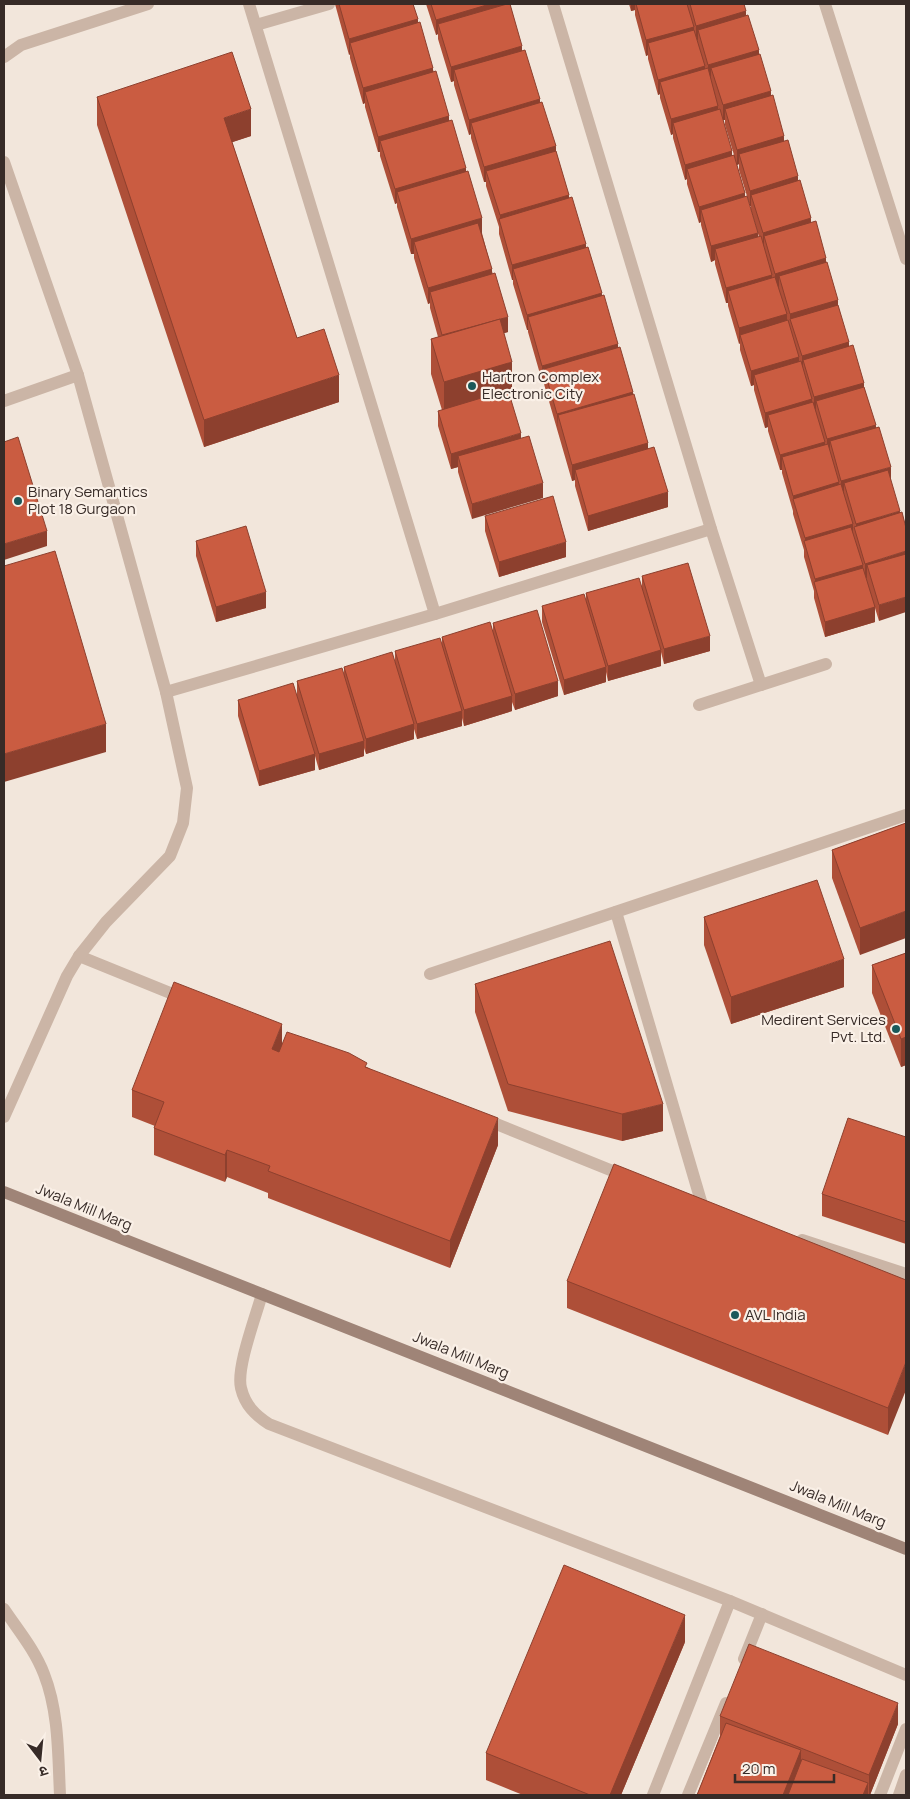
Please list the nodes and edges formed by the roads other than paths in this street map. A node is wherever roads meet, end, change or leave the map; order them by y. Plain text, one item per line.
1 (148, 4) edge
2 (249, 4) edge
3 (329, 4) edge
4 (553, 4) edge
5 (825, 4) edge
6 (256, 25) junction
7 (4, 57) edge
8 (4, 162) edge
9 (906, 258) edge
10 (78, 375) junction
11 (4, 401) edge
12 (711, 529) junction
13 (436, 614) junction
14 (826, 664) dead end
15 (761, 685) junction
16 (166, 692) junction
17 (699, 705) dead end
18 (906, 816) edge
19 (616, 912) junction
20 (79, 956) junction
21 (430, 974) dead end
22 (195, 1004) edge
23 (472, 1115) edge
24 (4, 1117) edge
25 (638, 1182) edge
26 (4, 1192) edge
27 (684, 1200) edge
28 (786, 1235) edge
29 (906, 1274) edge
30 (262, 1294) junction
31 (906, 1549) edge
32 (730, 1601) junction
33 (4, 1609) edge
34 (762, 1614) junction
35 (738, 1672) edge
36 (906, 1675) edge
37 (731, 1690) edge
38 (906, 1729) edge
39 (906, 1775) edge
40 (60, 1795) edge
41 (653, 1795) edge
42 (688, 1795) edge
43 (880, 1795) edge
44 (899, 1795) edge

1 - 7 street
2 - 6 street
3 - 6 street
4 - 12 street
5 - 9 street
6 - 13 street
8 - 10 street
10 - 11 street
10 - 16 street
12 - 13 street
12 - 15 street
13 - 16 street
14 - 15 street
15 - 17 street
16 - 20 street
18 - 19 street
19 - 21 street
19 - 27 street
20 - 22 street
20 - 24 street
23 - 25 street
26 - 30 street, Jwala Mill Marg
28 - 29 street
30 - 31 street, Jwala Mill Marg
30 - 32 street
32 - 34 street
32 - 41 street
33 - 40 street
34 - 35 street
34 - 36 street
37 - 42 street
38 - 43 street
39 - 44 street

